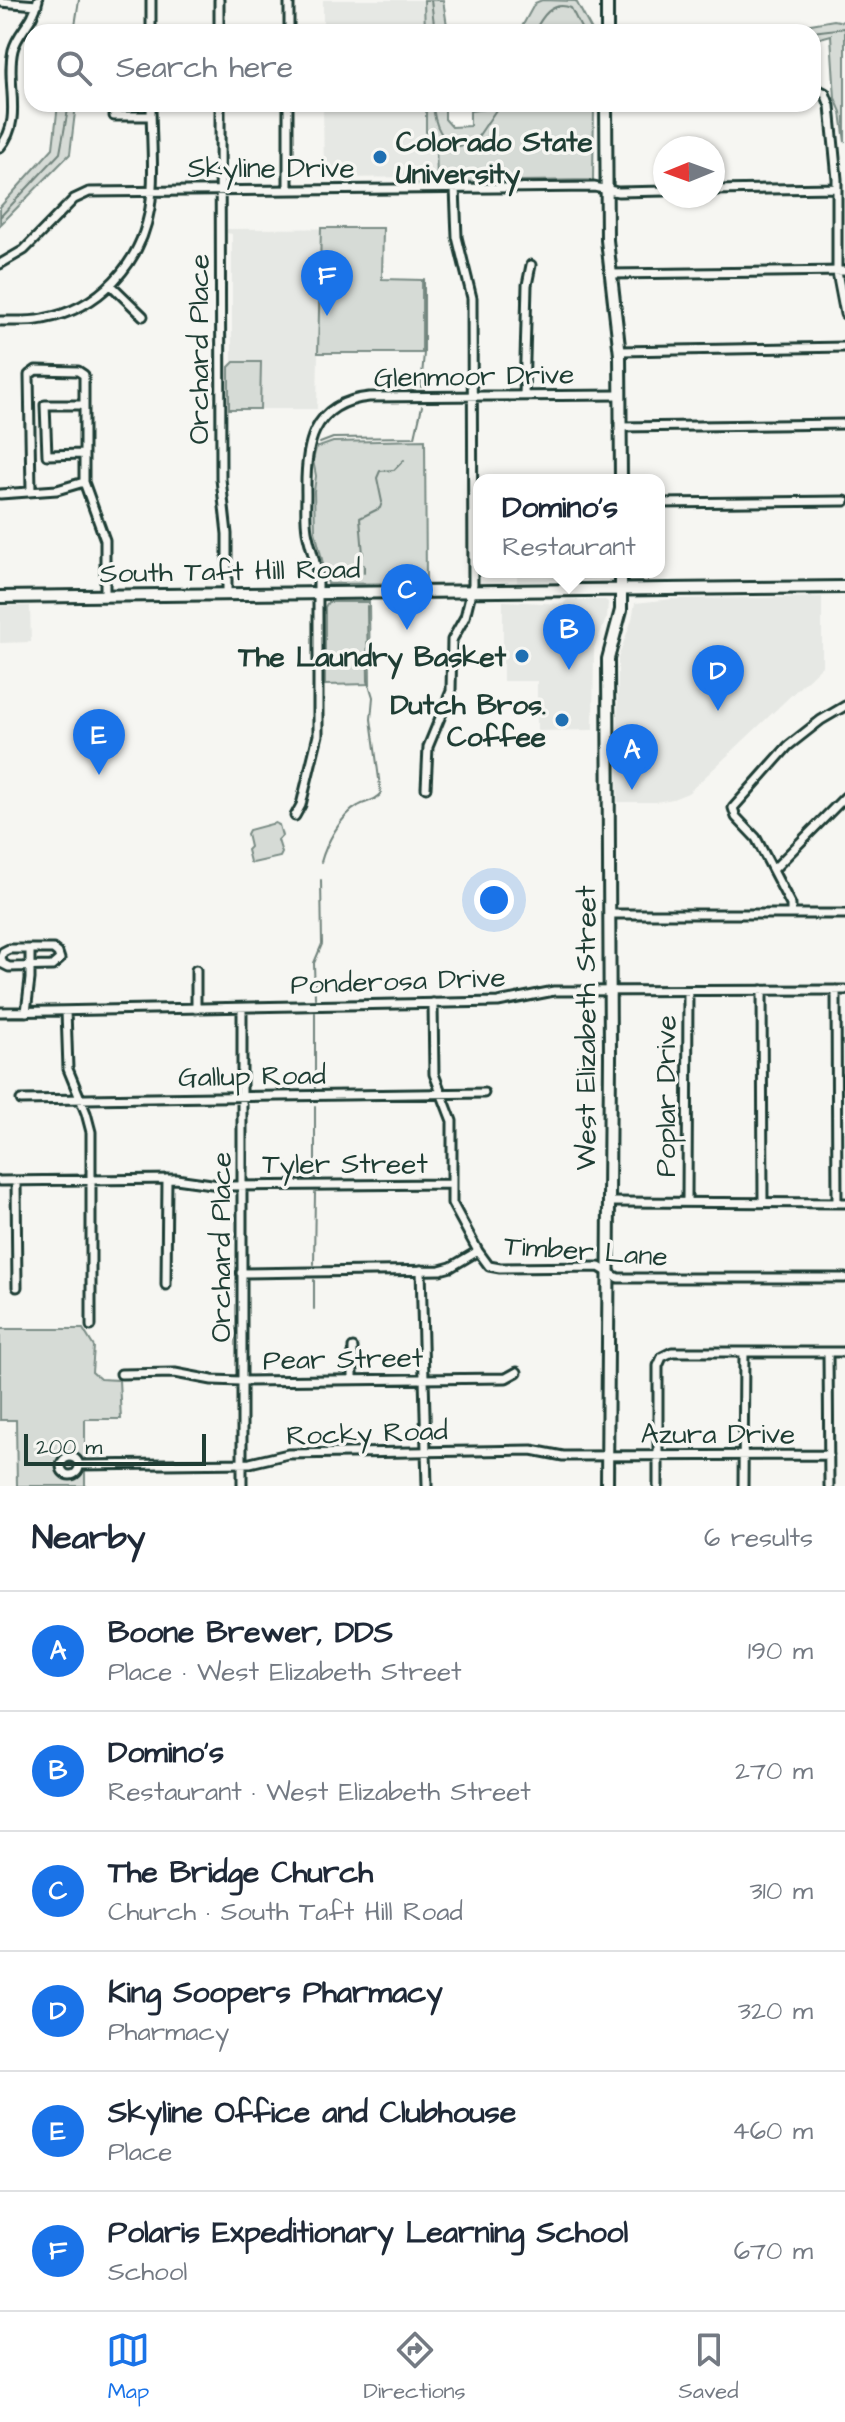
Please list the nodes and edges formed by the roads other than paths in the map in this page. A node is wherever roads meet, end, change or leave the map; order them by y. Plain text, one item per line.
1 (151, 0) edge
2 (219, 0) edge
3 (289, 0) edge
4 (607, 0) edge
5 (0, 2) edge
6 (38, 3) edge
7 (29, 24) edge
8 (151, 24) edge
9 (219, 24) edge
10 (289, 24) edge
11 (607, 24) edge
12 (24, 31) edge
13 (821, 91) edge
14 (151, 112) edge
15 (220, 112) edge
16 (288, 112) edge
17 (606, 112) edge
18 (114, 116) dead end
19 (151, 116) junction
20 (0, 124) edge
21 (11, 129) junction
22 (0, 147) edge
23 (455, 188) junction
24 (837, 188) junction
25 (606, 189) junction
26 (152, 190) junction
27 (220, 190) junction
28 (288, 190) junction
29 (725, 190) edge
30 (653, 191) edge
31 (0, 264) edge
32 (531, 265) dead end
33 (841, 272) edge
34 (610, 274) junction
35 (111, 285) junction
36 (845, 314) edge
37 (143, 316) dead end
38 (0, 321) edge
39 (845, 347) edge
40 (620, 351) junction
41 (620, 395) junction
42 (472, 396) junction
43 (524, 396) junction
44 (83, 405) junction
45 (845, 424) edge
46 (620, 427) junction
47 (83, 454) junction
48 (621, 474) edge
49 (84, 482) junction
50 (31, 491) junction
51 (0, 494) edge
52 (845, 501) edge
53 (665, 503) edge
54 (621, 578) edge
55 (845, 587) edge
56 (622, 589) junction
57 (470, 591) junction
58 (318, 593) junction
59 (227, 594) junction
60 (105, 596) junction
61 (0, 597) edge
62 (845, 706) edge
63 (426, 788) dead end
64 (845, 797) edge
65 (295, 816) dead end
66 (773, 870) junction
67 (791, 912) junction
68 (609, 914) junction
69 (845, 914) edge
70 (30, 949) junction
71 (30, 967) junction
72 (196, 970) dead end
73 (762, 990) junction
74 (836, 990) junction
75 (845, 990) edge
76 (609, 991) junction
77 (688, 991) junction
78 (433, 1003) junction
79 (242, 1008) junction
80 (196, 1009) junction
81 (66, 1011) junction
82 (0, 1012) edge
83 (26, 1012) junction
84 (484, 1093) dead end
85 (442, 1094) junction
86 (242, 1097) junction
87 (80, 1099) junction
88 (21, 1100) dead end
89 (167, 1179) junction
90 (0, 1181) edge
91 (16, 1181) junction
92 (91, 1181) junction
93 (451, 1184) junction
94 (242, 1186) junction
95 (609, 1202) junction
96 (687, 1202) junction
97 (763, 1202) junction
98 (841, 1203) edge
99 (478, 1251) junction
100 (421, 1270) junction
101 (241, 1273) junction
102 (608, 1273) junction
103 (845, 1278) edge
104 (166, 1285) dead end
105 (17, 1287) dead end
106 (91, 1326) dead end
107 (353, 1348) dead end
108 (744, 1352) junction
109 (828, 1352) junction
110 (845, 1352) edge
111 (517, 1372) dead end
112 (121, 1374) dead end
113 (425, 1378) junction
114 (353, 1379) junction
115 (241, 1381) junction
116 (426, 1452) junction
117 (607, 1455) junction
118 (743, 1455) junction
119 (829, 1455) junction
120 (658, 1456) junction
121 (242, 1463) junction
122 (80, 1465) dead end
123 (242, 1486) edge
124 (427, 1486) edge
125 (607, 1486) edge
126 (658, 1486) edge
127 (743, 1486) edge
128 (829, 1486) edge

1 - 8 street
2 - 9 street
3 - 10 street
4 - 11 main road
5 - 6 street
6 - 7 street
12 - 21 street
13 - 24 street
14 - 19 street
15 - 27 street, Orchard Place
16 - 28 street
17 - 25 main road
18 - 19 street
19 - 26 street
20 - 21 street
21 - 22 street
23 - 25 street, Skyline Drive
23 - 28 street, Skyline Drive
23 - 42 street
24 - 29 street
24 - 33 street
25 - 30 street, Skyline Drive
25 - 34 main road
26 - 27 street, Skyline Drive
26 - 31 street, Skyline Drive
26 - 35 street
27 - 28 street, Skyline Drive
27 - 59 street, Orchard Place
32 - 43 street
33 - 34 street
33 - 36 street
34 - 40 main road
35 - 37 street
35 - 38 street
39 - 40 street
40 - 41 main road
41 - 43 street, Glenmoor Drive
41 - 46 main road
42 - 43 street, Glenmoor Drive
42 - 57 street
42 - 58 street, Glenmoor Drive
44 - 47 street
44 - 47 street
44 - 50 street
45 - 46 street
46 - 48 main road
47 - 49 street
49 - 50 street
49 - 60 street
50 - 51 street
52 - 53 street
54 - 56 main road, West Elizabeth Street
55 - 56 main road, South Taft Hill Road
56 - 57 main road, South Taft Hill Road
56 - 68 main road, West Elizabeth Street
57 - 58 main road, South Taft Hill Road
57 - 63 street
58 - 59 main road, South Taft Hill Road
58 - 65 street
59 - 60 main road, South Taft Hill Road
60 - 61 main road, South Taft Hill Road
62 - 66 street
64 - 66 street
66 - 67 street
67 - 68 street
67 - 69 street
68 - 76 main road, West Elizabeth Street
70 - 71 street
70 - 71 street
70 - 71 street
71 - 83 street
72 - 80 street
73 - 74 street, Ponderosa Drive
73 - 77 street, Ponderosa Drive
73 - 97 street
74 - 75 street, Ponderosa Drive
74 - 98 street
76 - 77 street, Ponderosa Drive
76 - 78 street, Ponderosa Drive
76 - 95 main road, West Elizabeth Street
77 - 96 street, Poplar Drive
78 - 79 street, Ponderosa Drive
78 - 85 street
79 - 80 street, Ponderosa Drive
79 - 86 street, Orchard Place
80 - 81 street, Ponderosa Drive
81 - 83 street, Ponderosa Drive
81 - 87 street
82 - 83 street, Ponderosa Drive
84 - 85 street, Gallup Road
85 - 86 street, Gallup Road
85 - 93 street
86 - 87 street, Gallup Road
86 - 94 street, Orchard Place
87 - 88 street, Gallup Road
87 - 92 street
89 - 92 street, Tyler Street
89 - 94 street, Tyler Street
89 - 104 street
90 - 91 street, Tyler Street
91 - 92 street, Tyler Street
91 - 105 street
92 - 106 street
93 - 94 street, Tyler Street
93 - 99 street
94 - 101 street, Orchard Place
95 - 96 street
95 - 102 main road, West Elizabeth Street
96 - 97 street
97 - 98 street
99 - 100 street, Timber Lane
99 - 102 street, Timber Lane
100 - 101 street, Timber Lane
100 - 113 street
101 - 115 street, Orchard Place
102 - 103 street, Timber Lane
102 - 117 main road, West Elizabeth Street
107 - 114 street
108 - 109 street
108 - 118 street
108 - 120 street
109 - 110 street
109 - 119 street
111 - 113 street, Pear Street
112 - 115 street, Pear Street
113 - 114 street, Pear Street
113 - 116 street
114 - 115 street, Pear Street
115 - 121 street, Orchard Place
116 - 117 street, Rocky Road
116 - 121 street, Rocky Road
116 - 124 street
117 - 120 street, Azura Drive
117 - 125 main road, West Elizabeth Street
118 - 119 street, Azura Drive
118 - 120 street, Azura Drive
118 - 127 street
119 - 128 street
120 - 126 street
121 - 122 street, Rocky Road
121 - 123 street, Orchard Place

